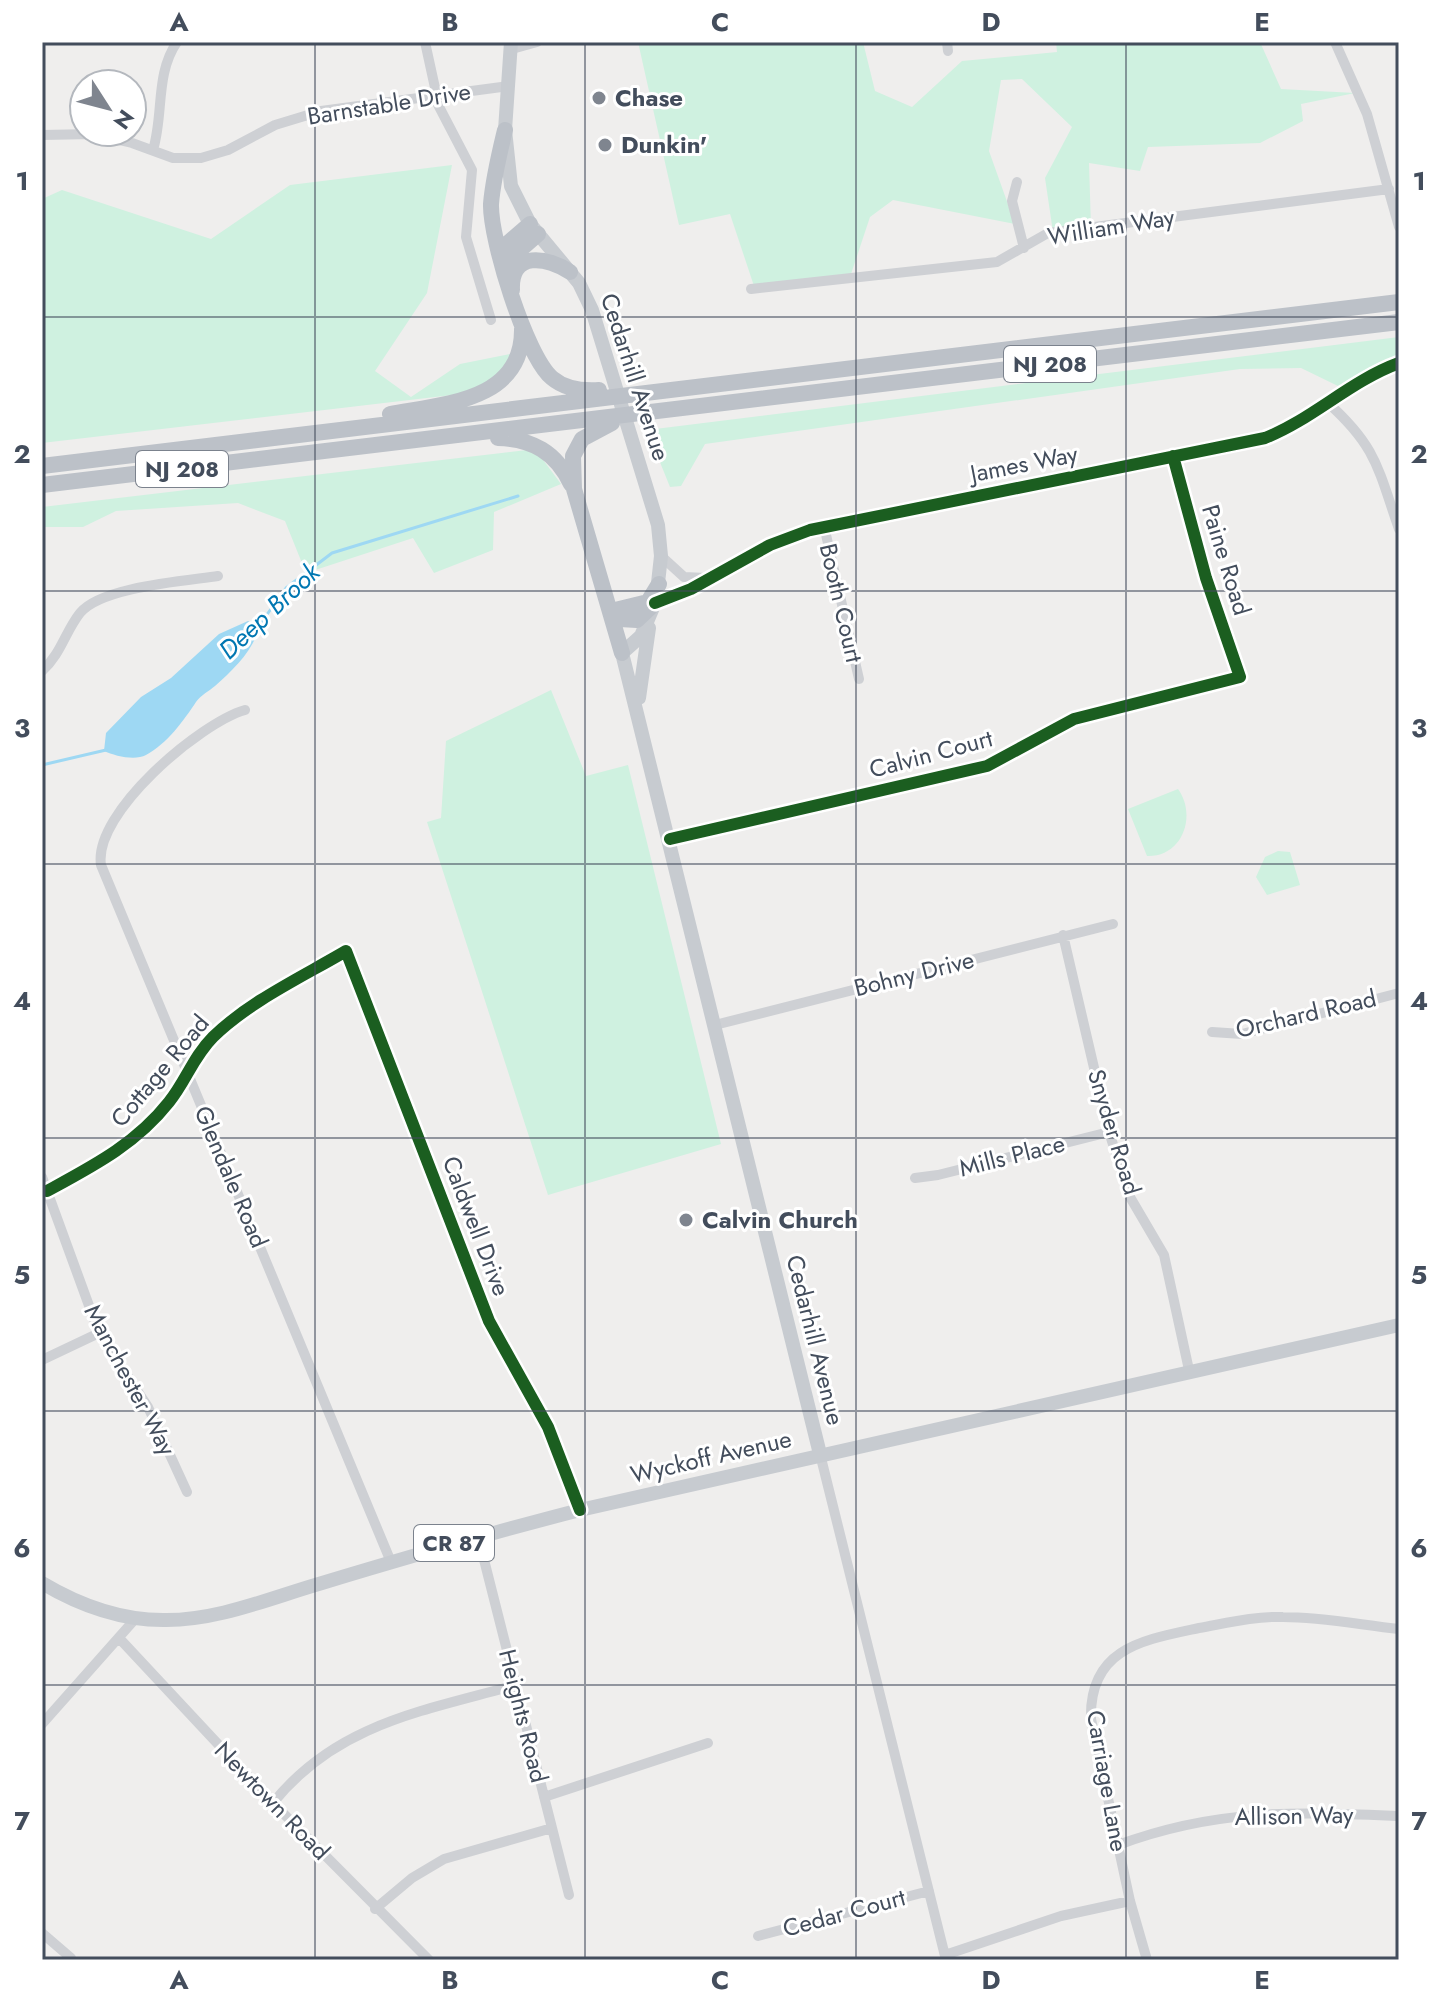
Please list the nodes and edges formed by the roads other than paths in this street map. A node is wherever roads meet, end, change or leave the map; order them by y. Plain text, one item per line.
1 (177, 42) edge
2 (425, 42) edge
3 (537, 42) edge
4 (1335, 42) edge
5 (511, 45) edge
6 (509, 86) junction
7 (436, 97) junction
8 (505, 130) junction
9 (42, 135) edge
10 (153, 150) junction
11 (1017, 182) dead end
12 (1389, 189) junction
13 (1399, 227) edge
14 (534, 229) junction
15 (1024, 248) junction
16 (502, 267) junction
17 (570, 272) junction
18 (751, 289) dead end
19 (512, 291) junction
20 (1399, 302) edge
21 (521, 319) junction
22 (491, 320) dead end
23 (1399, 322) edge
24 (1399, 363) edge
25 (776, 377) junction
26 (1328, 403) junction
27 (701, 406) junction
28 (277, 438) junction
29 (389, 444) junction
30 (1173, 456) junction
31 (42, 466) edge
32 (42, 485) edge
33 (574, 489) junction
34 (824, 526) junction
35 (1399, 529) edge
36 (661, 556) junction
37 (218, 576) dead end
38 (706, 578) junction
39 (659, 584) junction
40 (655, 603) junction
41 (611, 611) junction
42 (622, 653) junction
43 (42, 671) edge
44 (1240, 677) joint
45 (859, 679) dead end
46 (245, 710) dead end
47 (642, 731) junction
48 (670, 839) junction
49 (1113, 924) dead end
50 (1063, 935) junction
51 (346, 951) joint
52 (1399, 993) edge
53 (715, 1025) junction
54 (1212, 1032) dead end
55 (187, 1071) junction
56 (1109, 1132) junction
57 (42, 1177) edge
58 (915, 1178) dead end
59 (47, 1191) junction
60 (1399, 1325) edge
61 (99, 1333) junction
62 (42, 1360) edge
63 (1189, 1370) junction
64 (820, 1454) junction
65 (187, 1492) dead end
66 (580, 1510) junction
67 (478, 1536) junction
68 (391, 1562) junction
69 (42, 1583) edge
70 (136, 1618) junction
71 (1399, 1629) edge
72 (119, 1638) junction
73 (516, 1685) junction
74 (42, 1724) edge
75 (708, 1743) dead end
76 (544, 1797) junction
77 (273, 1803) junction
78 (1399, 1816) edge
79 (552, 1828) junction
80 (1118, 1845) junction
81 (929, 1891) junction
82 (569, 1895) dead end
83 (1130, 1901) junction
84 (375, 1909) junction
85 (42, 1933) edge
86 (758, 1936) dead end
87 (945, 1957) edge
88 (71, 1958) dead end
89 (429, 1960) edge
90 (1147, 1960) edge

1 - 10 street
2 - 7 street
3 - 5 street
4 - 12 street
5 - 6 main road, Cedarhill Avenue
6 - 7 street, Barnstable Drive
6 - 8 main road, Cedarhill Avenue
7 - 10 street, Barnstable Drive
7 - 22 street
8 - 14 main road, Cedarhill Avenue
8 - 16 highway
9 - 10 street, Barnstable Drive
11 - 15 street
12 - 13 street
12 - 15 street, William Way
14 - 16 highway
14 - 17 main road, Cedarhill Avenue
14 - 19 highway
15 - 18 street, William Way
16 - 19 highway
17 - 19 highway
17 - 36 main road, Cedarhill Avenue
19 - 21 highway
20 - 25 highway, NJ 208
21 - 25 highway
21 - 28 highway
23 - 27 highway, NJ 208
24 - 26 street, James Way
25 - 28 highway, NJ 208
26 - 30 street, James Way
26 - 35 street
27 - 29 highway, NJ 208
27 - 33 highway
28 - 31 highway, NJ 208
29 - 32 highway, NJ 208
29 - 33 highway
30 - 34 street, James Way
30 - 44 street, Paine Road
33 - 41 highway
34 - 38 street, James Way
34 - 45 street, Booth Court
36 - 38 street
36 - 39 main road, Cedarhill Avenue
37 - 43 street
38 - 40 street, James Way
39 - 40 main road, Cedarhill Avenue
39 - 41 highway
40 - 41 highway
40 - 42 main road, Cedarhill Avenue
40 - 47 main road, Cedarhill Avenue
41 - 42 highway
42 - 47 main road, Cedarhill Avenue
44 - 48 street, Calvin Court
46 - 55 street, Glendale Road
47 - 48 main road, Cedarhill Avenue
48 - 53 main road, Cedarhill Avenue
49 - 50 street, Bohny Drive
50 - 53 street, Bohny Drive
50 - 56 street, Snyder Road
51 - 55 street, Cottage Road
51 - 66 street, Caldwell Drive
52 - 54 street, Orchard Road
53 - 64 main road, Cedarhill Avenue
55 - 59 street, Cottage Road
55 - 68 street, Glendale Road
56 - 58 street, Mills Place
56 - 63 street, Snyder Road
57 - 59 street, Manchester Way
59 - 61 street, Manchester Way
60 - 63 main road, Wyckoff Avenue / CR 87
61 - 62 street
61 - 65 street, Manchester Way
63 - 64 main road, Wyckoff Avenue / CR 87
64 - 66 main road, Wyckoff Avenue / CR 87
64 - 81 street, Cedarhill Avenue
66 - 67 main road, Wyckoff Avenue / CR 87
67 - 68 main road, Wyckoff Avenue / CR 87
67 - 73 street, Heights Road
68 - 70 main road, Wyckoff Avenue / CR 87
69 - 70 main road, Wyckoff Avenue / CR 87
70 - 72 street
71 - 80 street, Carriage Lane
72 - 74 street
72 - 77 street, Newtown Road
73 - 76 street, Heights Road
73 - 77 street
75 - 76 street
76 - 79 street, Heights Road
77 - 84 street, Newtown Road
78 - 80 street, Allison Way
79 - 82 street, Heights Road
79 - 84 street
80 - 83 street, Carriage Lane
81 - 86 street, Cedar Court
81 - 87 street, Cedarhill Avenue
83 - 87 street
83 - 90 street, Carriage Lane
84 - 89 street, Newtown Road
85 - 88 street

